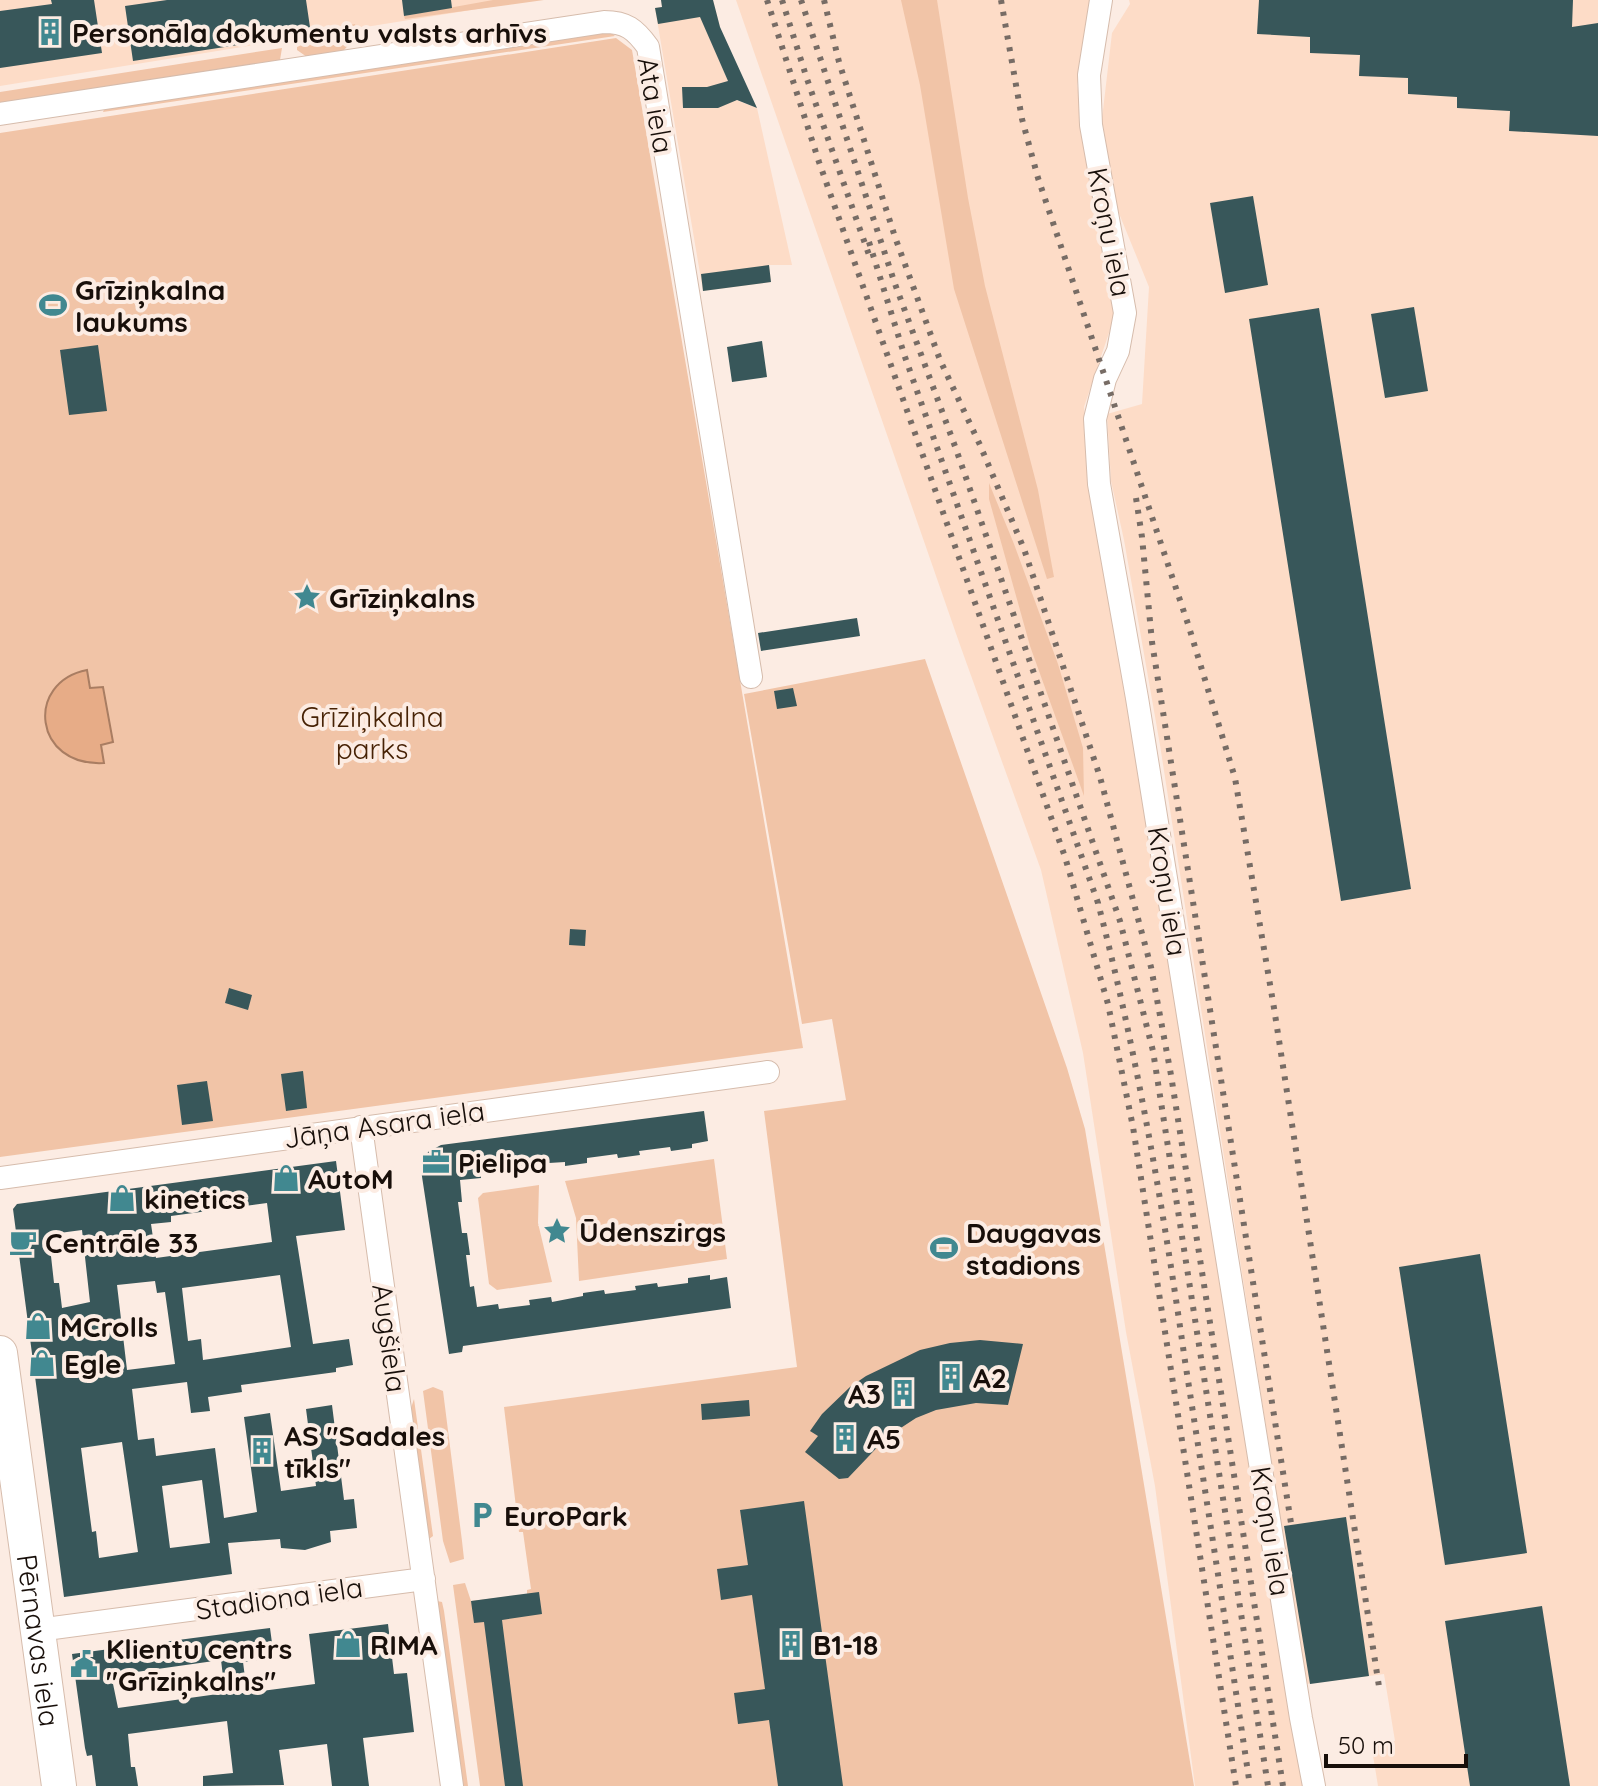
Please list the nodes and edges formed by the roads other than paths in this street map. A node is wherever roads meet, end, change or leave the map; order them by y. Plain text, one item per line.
1 (1101, 0) edge
2 (0, 114) edge
3 (751, 677) dead end
4 (768, 1072) dead end
5 (361, 1127) junction
6 (0, 1178) edge
7 (0, 1353) edge
8 (424, 1579) junction
9 (38, 1630) junction
10 (59, 1786) edge
11 (452, 1786) edge
12 (1314, 1786) edge

1 - 12 street, Kroņu iela
2 - 3 street, Ata iela
4 - 5 street, Jāņa Asara iela
5 - 6 street, Jāņa Asara iela
5 - 8 street, Augšiela
7 - 9 main road, Pērnavas iela
8 - 9 street, Stadiona iela
8 - 11 street, Augšiela
9 - 10 main road, Pērnavas iela

